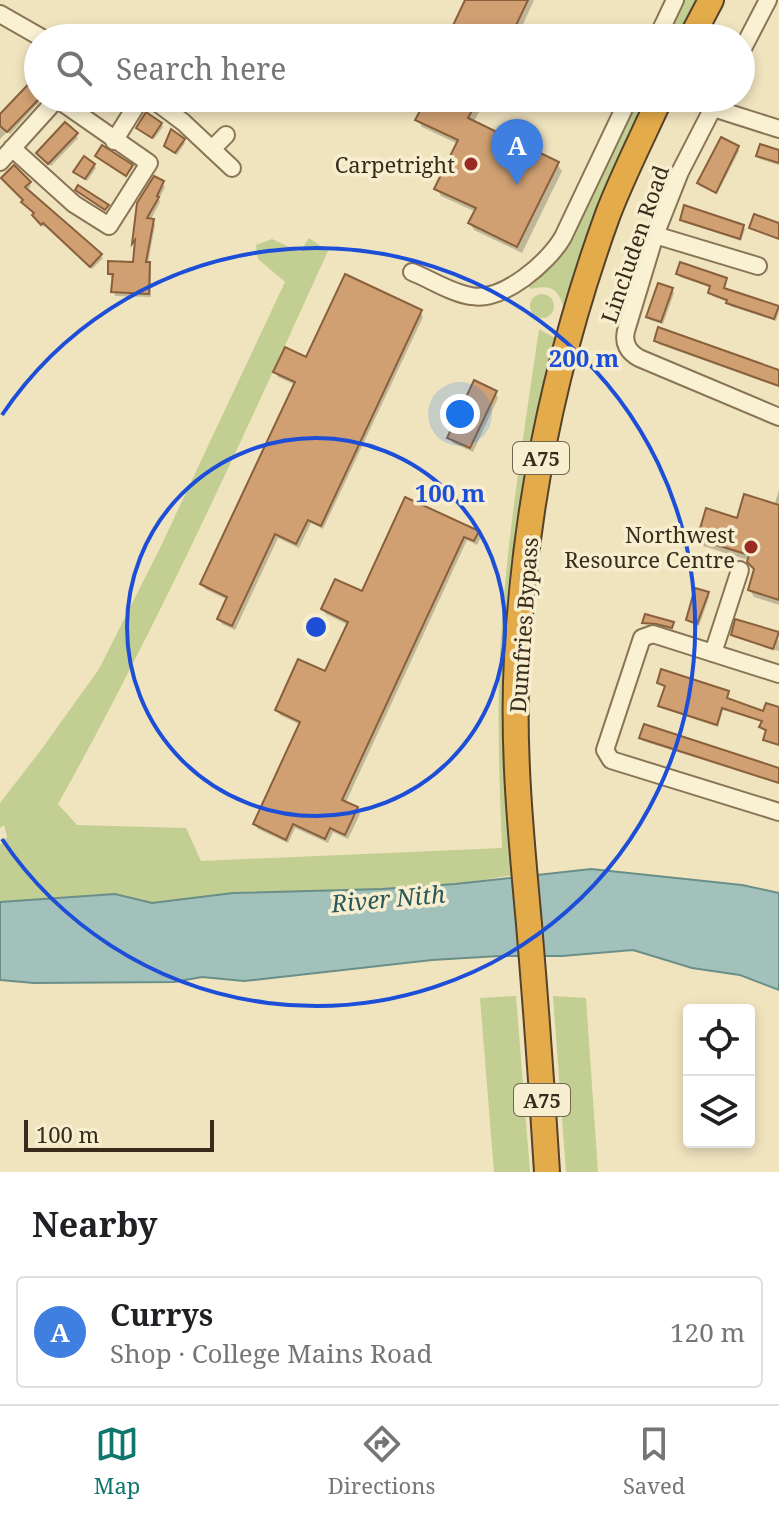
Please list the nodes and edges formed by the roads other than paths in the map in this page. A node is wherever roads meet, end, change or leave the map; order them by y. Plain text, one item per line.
1 (675, 0) edge
2 (711, 0) edge
3 (771, 4) edge
4 (1, 15) edge
5 (664, 24) edge
6 (698, 24) edge
7 (24, 28) edge
8 (755, 30) edge
9 (45, 112) edge
10 (75, 112) edge
11 (132, 112) edge
12 (170, 112) edge
13 (622, 112) edge
14 (654, 112) edge
15 (710, 112) edge
16 (737, 112) edge
17 (779, 129) edge
18 (226, 135) dead end
19 (114, 141) junction
20 (12, 148) junction
21 (212, 149) junction
22 (0, 162) edge
23 (232, 168) dead end
24 (655, 235) junction
25 (758, 266) dead end
26 (412, 272) dead end
27 (779, 417) edge
28 (740, 570) dead end
29 (713, 653) junction
30 (779, 674) edge
31 (779, 812) edge
32 (547, 1172) edge

1 - 5 street
2 - 6 highway
3 - 8 street
4 - 7 street
9 - 20 street
10 - 19 street
11 - 19 street
12 - 21 street
13 - 26 street
14 - 32 highway, Dumfries Bypass / A75
15 - 24 street, Lincluden Road
16 - 17 street
18 - 21 street
19 - 20 street
20 - 22 street
21 - 23 street
24 - 25 street
24 - 27 street, Lincluden Road
28 - 29 street
29 - 30 street
29 - 31 street

